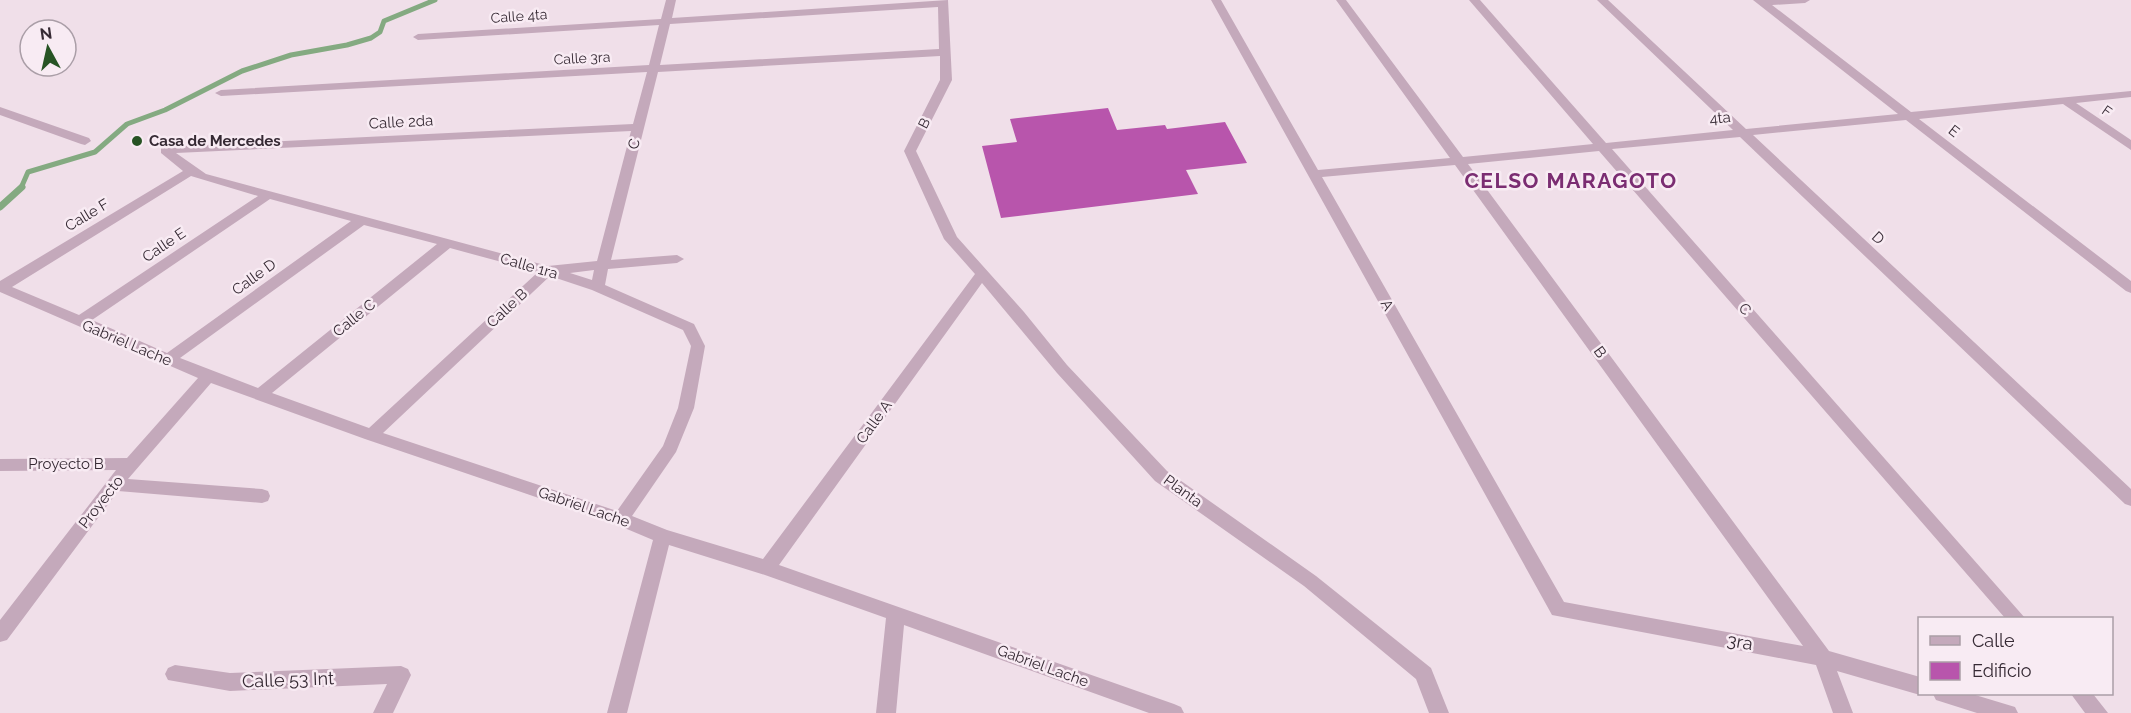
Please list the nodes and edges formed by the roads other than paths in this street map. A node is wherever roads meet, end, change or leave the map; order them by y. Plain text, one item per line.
1 (671, 0) edge
2 (1216, 0) edge
3 (1341, 0) edge
4 (1474, 0) edge
5 (1602, 0) edge
6 (1805, 0) edge
7 (944, 2) edge
8 (1760, 2) edge
9 (665, 22) junction
10 (418, 38) dead end
11 (945, 52) junction
12 (653, 69) junction
13 (221, 93) dead end
14 (2131, 94) edge
15 (2066, 101) junction
16 (0, 111) edge
17 (1908, 116) junction
18 (638, 127) junction
19 (1742, 132) junction
20 (85, 141) dead end
21 (2131, 146) edge
22 (1603, 147) junction
23 (165, 150) joint
24 (1460, 161) junction
25 (191, 171) junction
26 (1313, 174) junction
27 (268, 195) junction
28 (360, 221) junction
29 (951, 239) joint
30 (447, 243) junction
31 (677, 259) dead end
32 (602, 265) junction
33 (548, 270) junction
34 (981, 275) junction
35 (0, 287) edge
36 (597, 287) junction
37 (2131, 288) edge
38 (79, 322) junction
39 (166, 360) junction
40 (208, 376) junction
41 (261, 393) junction
42 (371, 435) junction
43 (131, 464) junction
44 (0, 465) edge
45 (114, 484) junction
46 (262, 496) dead end
47 (2131, 499) edge
48 (621, 519) junction
49 (663, 536) junction
50 (767, 568) junction
51 (1558, 609) joint
52 (896, 614) junction
53 (2015, 617) edge
54 (0, 634) edge
55 (1823, 658) junction
56 (175, 674) dead end
57 (1918, 685) edge
58 (1950, 695) edge
59 (2083, 695) edge
60 (1167, 712) edge
61 (383, 713) edge
62 (617, 713) edge
63 (886, 713) edge
64 (1439, 713) edge
65 (1843, 713) edge
66 (2008, 713) edge
67 (2098, 713) edge

1 - 9 street, C
2 - 26 street, A
3 - 24 street, B
4 - 22 street, C
5 - 19 street, D
6 - 8 street
7 - 9 street, Calle 4ta
7 - 11 street, B
8 - 17 street, E
9 - 10 street, Calle 4ta
9 - 12 street, C
11 - 12 street, Calle 3ra
11 - 29 street, B
12 - 13 street, Calle 3ra
12 - 18 street, C
14 - 15 street, 4ta
15 - 17 street, 4ta
15 - 21 street, F
16 - 20 street
17 - 19 street, 4ta
17 - 37 street, E
18 - 23 street, Calle 2da
18 - 32 street, C
19 - 22 street, 4ta
19 - 47 street, D
22 - 24 street, 4ta
22 - 53 street, C
23 - 25 street, Calle 1ra
24 - 26 street, 4ta
24 - 55 street, B
25 - 27 street, Calle 1ra
25 - 35 street, Calle F
26 - 51 street, A
27 - 28 street, Calle 1ra
27 - 38 street, Calle E
28 - 30 street, Calle 1ra
28 - 39 street, Calle D
29 - 34 street, Planta
30 - 33 street, Calle 1ra
30 - 41 street, Calle C
31 - 32 street
32 - 33 street
32 - 36 street, C
33 - 36 street, Calle 1ra
33 - 42 street, Calle B
34 - 50 street, Calle A
34 - 64 street, Planta
35 - 38 street, Gabriel Lache
36 - 48 street, Calle 1ra
38 - 39 street, Gabriel Lache
39 - 40 street, Gabriel Lache
40 - 41 street, Gabriel Lache
40 - 43 street, Proyecto
41 - 42 street, Gabriel Lache
42 - 48 street, Gabriel Lache
43 - 44 street, Proyecto B
43 - 45 street, Proyecto
45 - 46 street
45 - 54 street, Proyecto
48 - 49 street, Gabriel Lache
49 - 50 street, Gabriel Lache
49 - 62 street
50 - 52 street, Gabriel Lache
51 - 55 street, 3ra
52 - 60 street, Gabriel Lache
52 - 63 street
55 - 57 street, 3ra
55 - 65 street, B
56 - 61 street, Calle 53 Int
58 - 66 street
59 - 67 street

